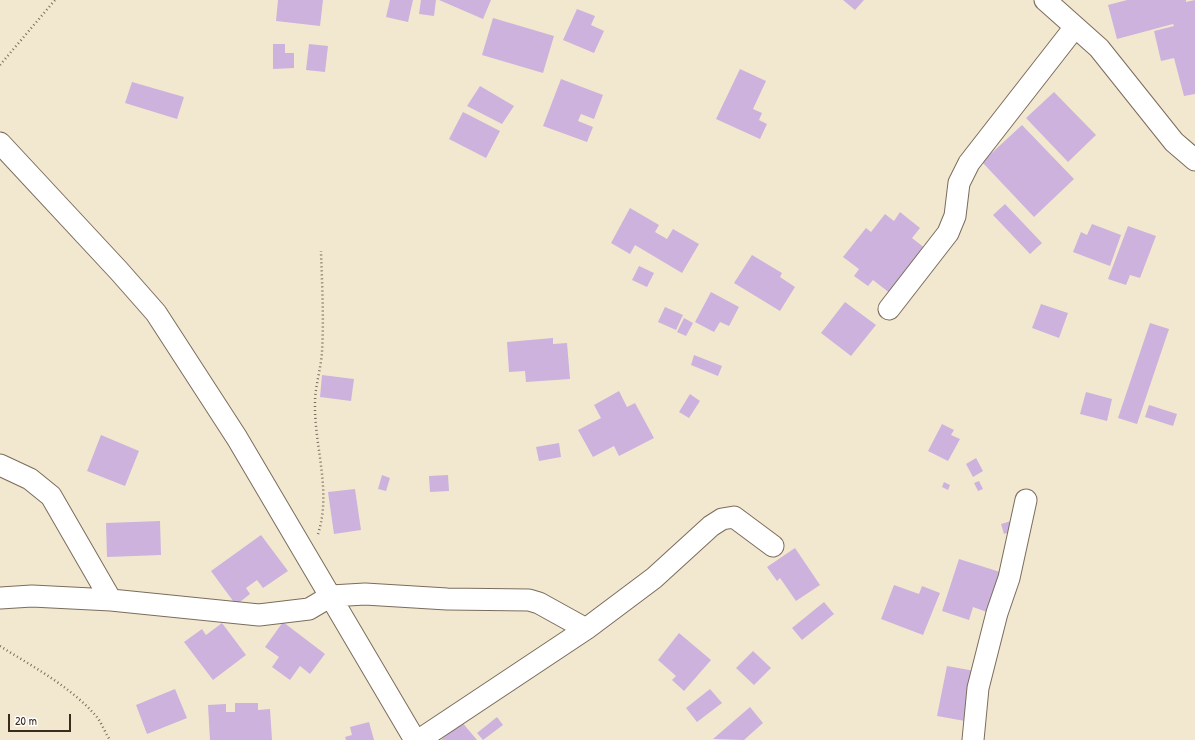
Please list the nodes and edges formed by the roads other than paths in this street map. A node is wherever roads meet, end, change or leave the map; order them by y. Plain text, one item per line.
1 (1045, 0) edge
2 (1076, 27) junction
3 (0, 143) edge
4 (1195, 160) edge
5 (888, 309) dead end
6 (0, 465) edge
7 (1026, 500) dead end
8 (773, 546) dead end
9 (331, 596) junction
10 (0, 598) edge
11 (111, 600) junction
12 (586, 629) junction
13 (415, 740) edge
14 (419, 740) edge
15 (973, 740) edge

1 - 2 street
2 - 4 street
2 - 5 street
3 - 9 street
6 - 11 street
7 - 15 street
8 - 12 street
9 - 11 street
9 - 12 street
9 - 13 street
10 - 11 street
12 - 14 street

